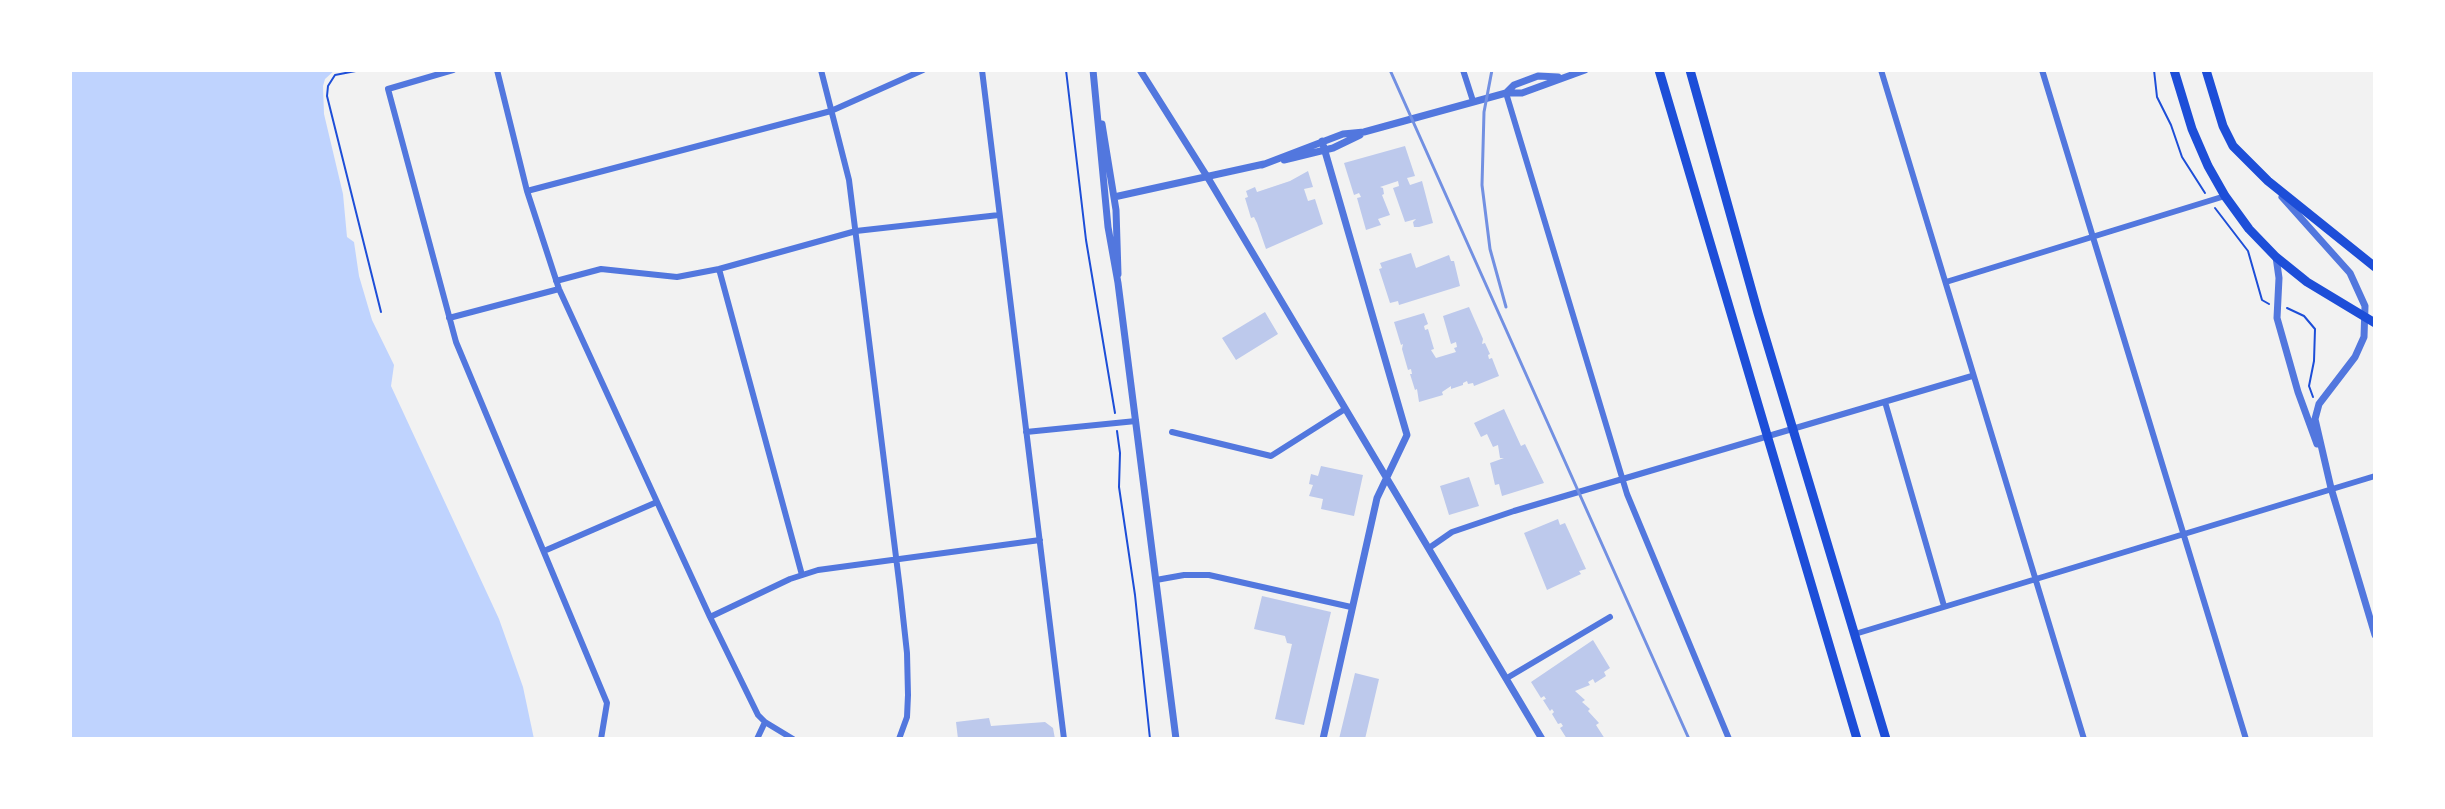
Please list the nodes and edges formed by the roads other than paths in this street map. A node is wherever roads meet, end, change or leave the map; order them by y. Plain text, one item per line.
1 (453, 70) edge
2 (497, 70) edge
3 (821, 70) edge
4 (923, 70) edge
5 (982, 70) edge
6 (1093, 70) edge
7 (1142, 70) edge
8 (1463, 70) edge
9 (1585, 70) edge
10 (1659, 70) edge
11 (1690, 70) edge
12 (1881, 70) edge
13 (2042, 70) edge
14 (2174, 70) edge
15 (2206, 70) edge
16 (1506, 93) junction
17 (1473, 101) junction
18 (831, 111) junction
19 (1099, 115) junction
20 (1323, 146) junction
21 (1208, 178) junction
22 (2268, 181) junction
23 (527, 191) junction
24 (2225, 196) junction
25 (1114, 197) junction
26 (999, 215) junction
27 (856, 231) junction
28 (2093, 238) junction
29 (2276, 257) junction
30 (2375, 267) edge
31 (719, 269) junction
32 (1946, 282) junction
33 (1118, 283) junction
34 (557, 285) junction
35 (2365, 317) junction
36 (449, 318) junction
37 (2375, 323) edge
38 (1972, 376) junction
39 (1885, 402) junction
40 (1345, 409) junction
41 (1136, 421) junction
42 (1794, 428) junction
43 (1026, 432) junction
44 (1172, 432) dead end
45 (1766, 437) junction
46 (2328, 475) junction
47 (2375, 476) edge
48 (1387, 477) junction
49 (1623, 480) junction
50 (2331, 488) junction
51 (657, 502) junction
52 (2184, 533) junction
53 (1040, 540) junction
54 (1429, 548) junction
55 (544, 551) junction
56 (895, 561) junction
57 (802, 575) junction
58 (2036, 578) junction
59 (1156, 580) junction
60 (1944, 606) junction
61 (1351, 607) junction
62 (710, 617) junction
63 (1610, 617) dead end
64 (1855, 634) junction
65 (2375, 635) edge
66 (1507, 678) junction
67 (765, 722) junction
68 (601, 739) edge
69 (757, 739) edge
70 (793, 739) edge
71 (899, 739) edge
72 (1064, 739) edge
73 (1176, 739) edge
74 (1323, 739) edge
75 (1542, 739) edge
76 (1729, 739) edge
77 (1857, 739) edge
78 (1886, 739) edge
79 (2084, 739) edge
80 (2246, 739) edge

1 - 36 street
2 - 23 street
3 - 18 street
4 - 18 street
5 - 26 street
6 - 19 street
7 - 21 street
8 - 17 street
9 - 16 street
10 - 45 main road
11 - 42 main road
12 - 32 street
13 - 28 street
14 - 24 main road
15 - 22 main road
16 - 17 street
16 - 49 street
17 - 20 street
18 - 23 street
18 - 27 street
19 - 25 street
19 - 33 street
20 - 21 street
20 - 48 street
21 - 25 street
21 - 40 street
22 - 30 main road
22 - 35 street
23 - 34 street
24 - 28 street
24 - 29 main road
25 - 33 street
26 - 27 street
26 - 43 street
27 - 31 street
27 - 56 street
28 - 32 street
28 - 52 street
29 - 35 main road
29 - 46 street
31 - 34 street
31 - 57 street
32 - 38 street
33 - 41 street
34 - 36 street
34 - 51 street
35 - 37 main road
35 - 46 street
36 - 55 street
38 - 39 street
38 - 58 street
39 - 42 street
39 - 60 street
40 - 44 street
40 - 48 street
41 - 43 street
41 - 59 street
42 - 45 street
42 - 64 main road
43 - 53 street
45 - 49 street
45 - 77 main road
46 - 50 street
47 - 50 street
48 - 54 street
48 - 61 street
49 - 54 street
49 - 76 street
50 - 52 street
50 - 65 street
51 - 55 street
51 - 62 street
52 - 58 street
52 - 80 street
53 - 56 street
53 - 72 street
54 - 66 street
55 - 68 street
56 - 57 street
56 - 71 street
57 - 62 street
58 - 60 street
58 - 79 street
59 - 61 street
59 - 73 street
60 - 64 street
61 - 74 street
62 - 67 street
63 - 66 street
64 - 78 main road
66 - 75 street
67 - 69 street
67 - 70 street

